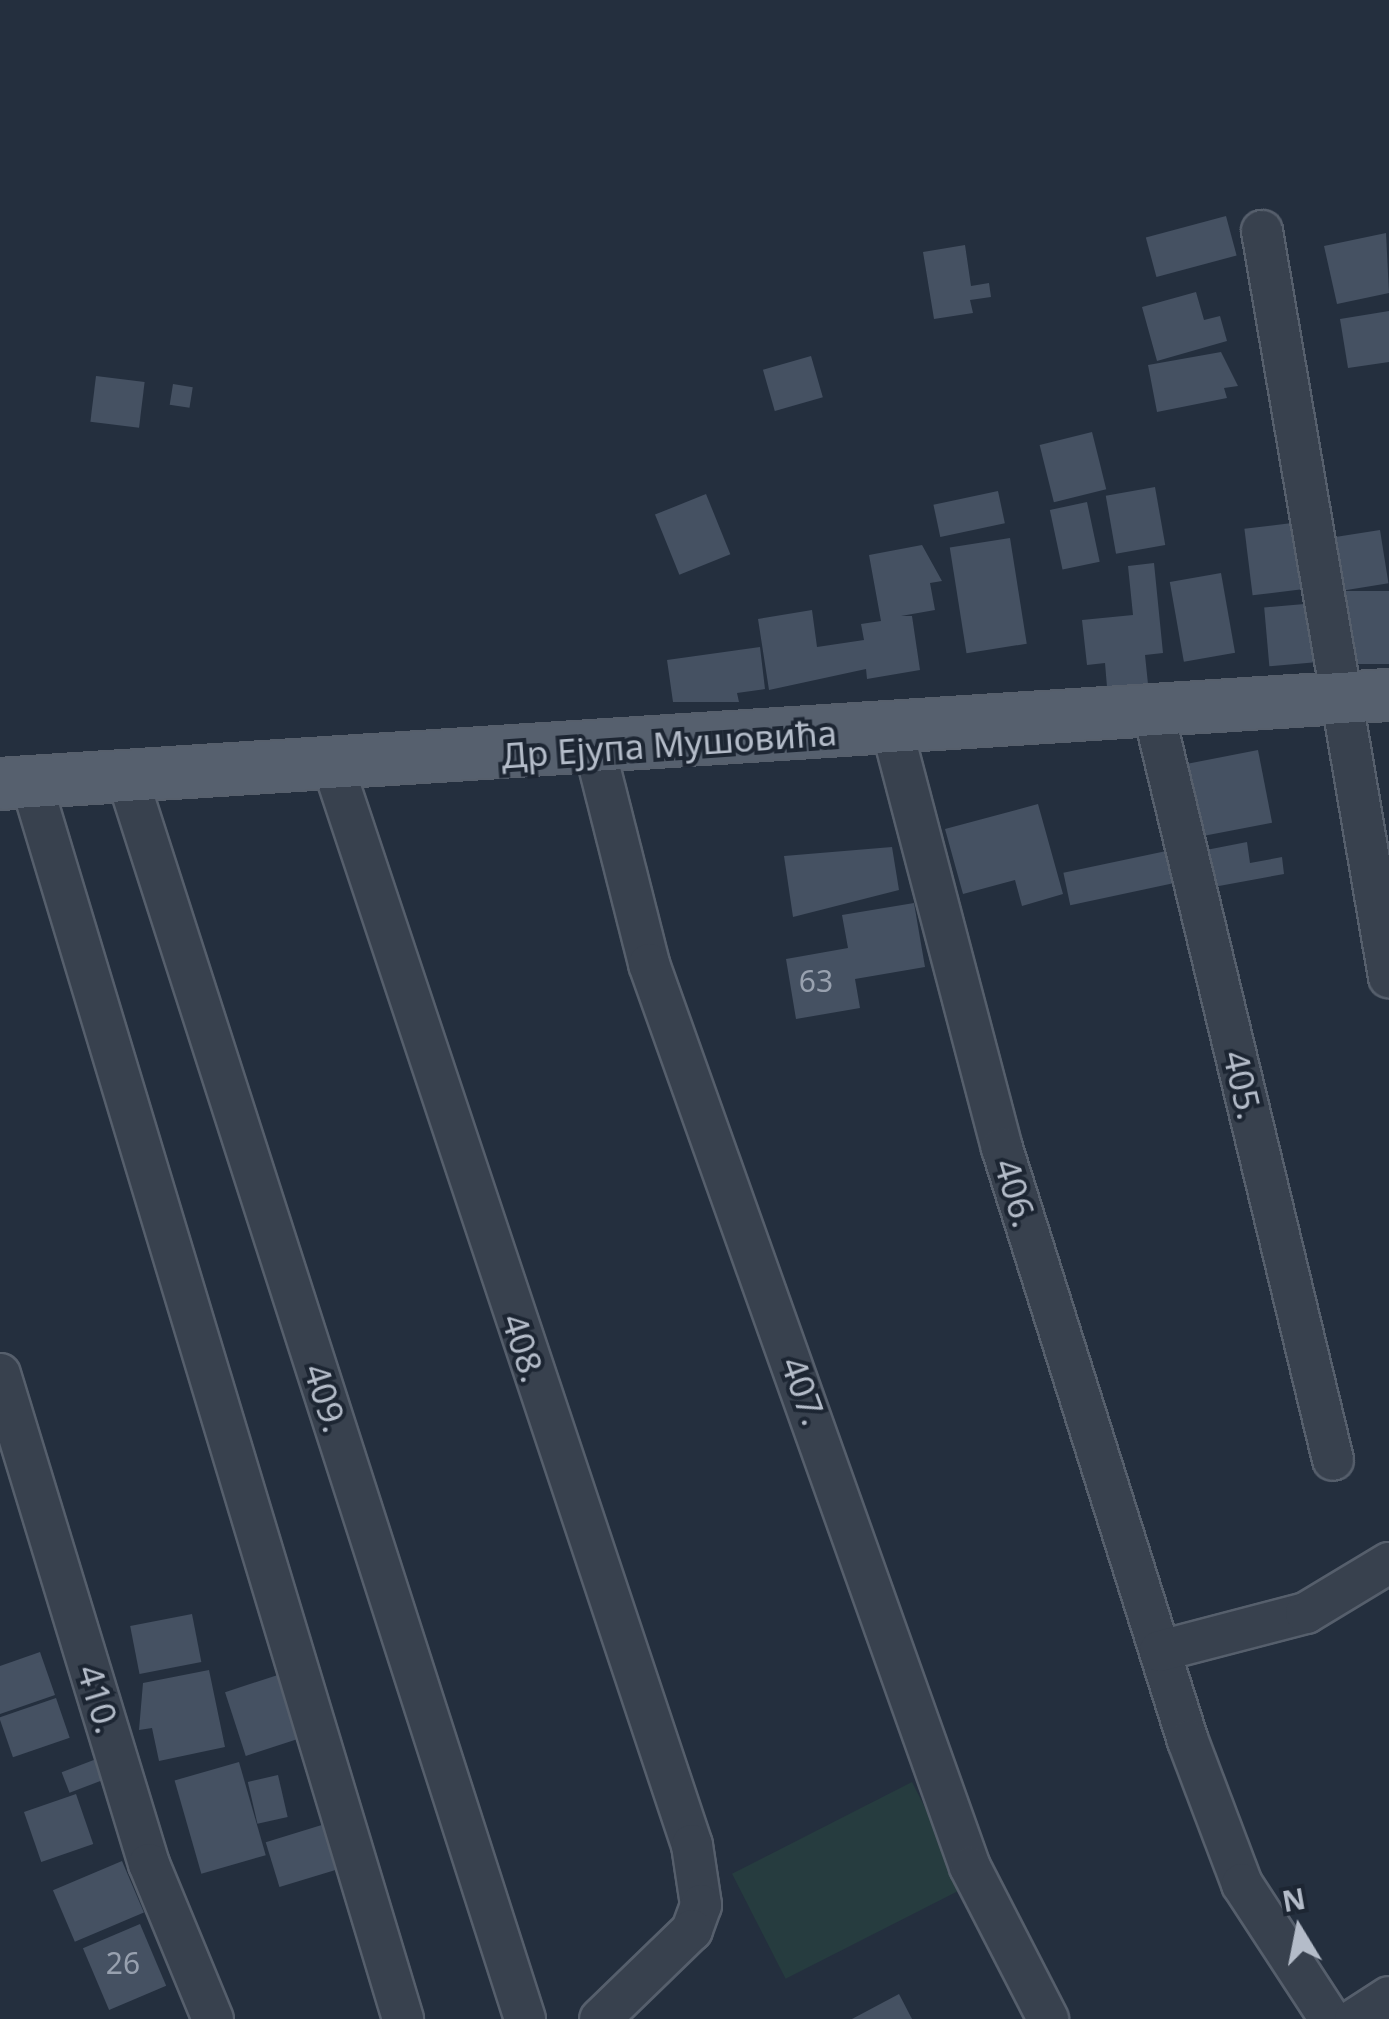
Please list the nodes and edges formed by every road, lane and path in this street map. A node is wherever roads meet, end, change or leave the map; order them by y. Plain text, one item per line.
1 (1262, 231) dead end
2 (1389, 695) edge
3 (1338, 698) junction
4 (1154, 710) junction
5 (892, 729) junction
6 (596, 750) junction
7 (333, 766) junction
8 (127, 778) junction
9 (16, 783) edge
10 (1389, 977) edge
11 (0, 1374) edge
12 (1333, 1460) dead end
13 (1389, 1563) edge
14 (1160, 1651) junction
15 (1389, 1997) edge
16 (212, 2019) edge
17 (403, 2019) edge
18 (524, 2019) edge
19 (600, 2019) edge
20 (1048, 2019) edge
21 (1330, 2019) edge
22 (1355, 2019) edge

1 - 3 street
2 - 3 main road, Др Ејупа Мушовића
3 - 4 main road, Др Ејупа Мушовића
3 - 10 street
4 - 5 main road, Др Ејупа Мушовића
4 - 12 street, 405.
5 - 6 main road, Др Ејупа Мушовића
5 - 14 street, 406.
6 - 7 main road, Др Ејупа Мушовића
6 - 20 street, 407.
7 - 8 main road, Др Ејупа Мушовића
7 - 19 street, 408.
8 - 9 main road, Др Ејупа Мушовића
8 - 18 street, 409.
9 - 17 street
11 - 16 street, 410.
13 - 14 street
14 - 21 street, 406.
15 - 22 street

